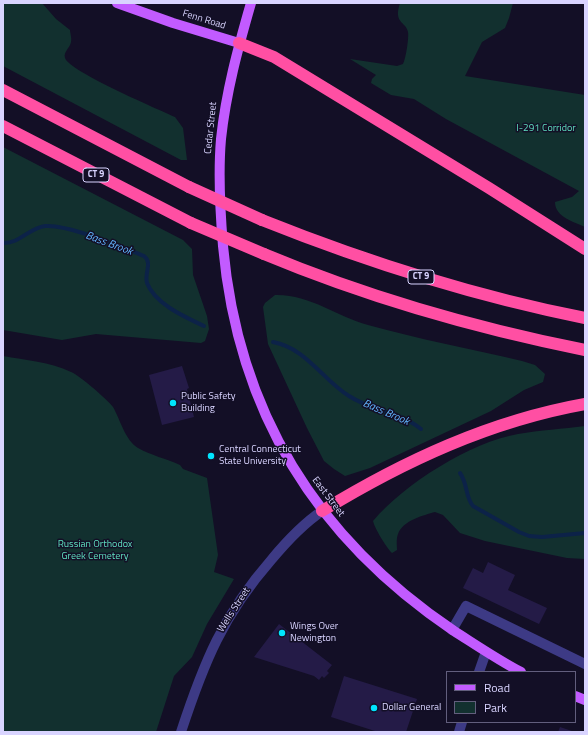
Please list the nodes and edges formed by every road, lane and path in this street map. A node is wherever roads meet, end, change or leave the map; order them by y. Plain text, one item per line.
1 (118, 3) edge
2 (251, 3) edge
3 (239, 43) junction
4 (3, 90) edge
5 (3, 126) edge
6 (585, 249) edge
7 (224, 259) joint
8 (585, 318) edge
9 (585, 350) edge
10 (585, 404) edge
11 (322, 511) junction
12 (452, 630) junction
13 (486, 652) junction
14 (585, 664) edge
15 (479, 671) edge
16 (519, 671) edge
17 (181, 732) edge

1 - 3 main road, Fenn Road
2 - 3 main road, Cedar Street
3 - 6 highway
3 - 7 main road, Cedar Street
4 - 8 highway, CT 9, bridge
5 - 9 highway, CT 9, bridge
7 - 11 main road, East Street
10 - 11 highway
11 - 12 main road, East Street
11 - 17 street, Wells Street
12 - 13 main road, East Street
12 - 14 street
13 - 15 street
13 - 16 main road, East Street

